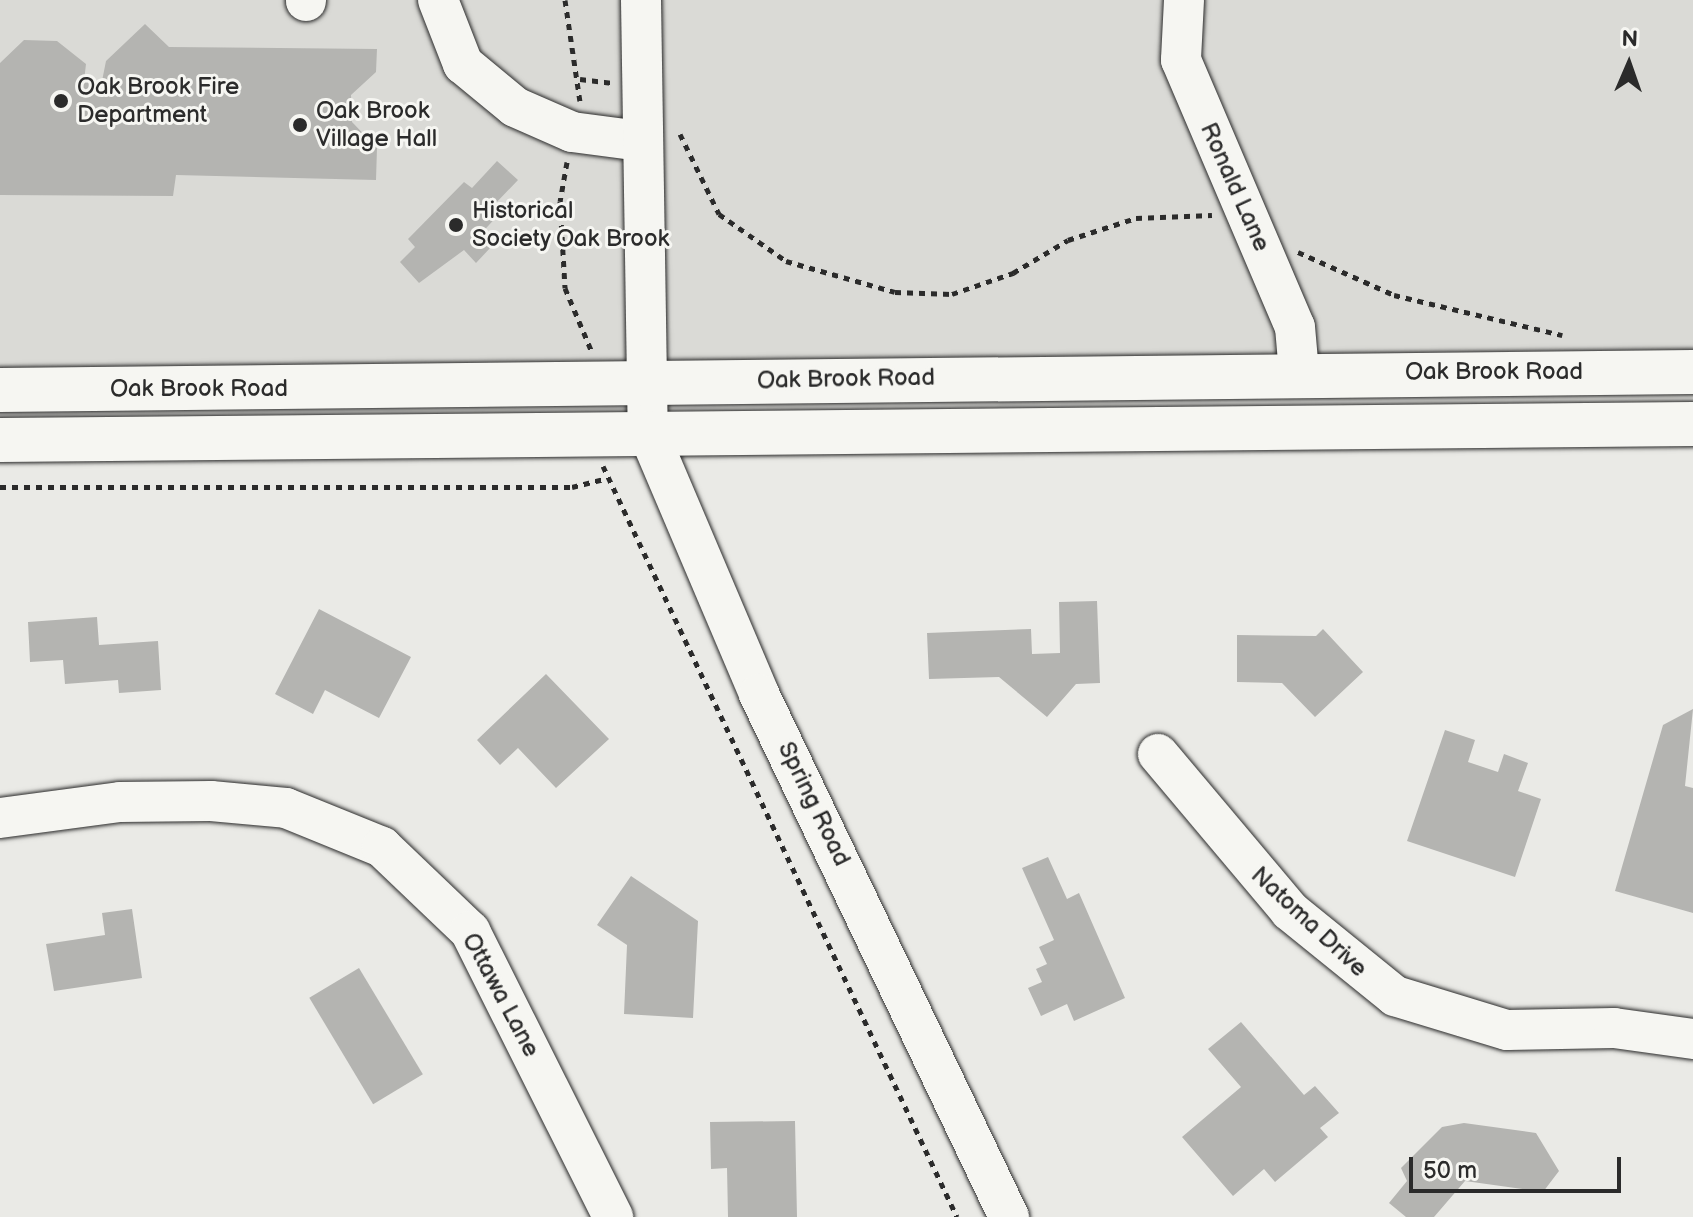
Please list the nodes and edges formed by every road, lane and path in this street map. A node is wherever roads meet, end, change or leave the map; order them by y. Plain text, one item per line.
1 (438, 0) edge
2 (565, 0) edge
3 (641, 0) edge
4 (1184, 0) edge
5 (678, 125) dead end
6 (572, 132) junction
7 (640, 141) junction
8 (1257, 233) junction
9 (1569, 337) dead end
10 (594, 363) dead end
11 (1684, 372) edge
12 (1299, 373) junction
13 (642, 384) junction
14 (0, 390) edge
15 (1693, 424) edge
16 (648, 432) junction
17 (0, 440) edge
18 (0, 487) edge
19 (1158, 754) dead end
20 (0, 818) edge
21 (1693, 1039) edge
22 (613, 1217) edge
23 (957, 1217) edge
24 (1009, 1217) edge

1 - 6 street
2 - 6 path
3 - 7 street, Spring Road
4 - 8 street, Ronald Lane
5 - 8 path
6 - 7 street
6 - 10 path
7 - 13 street, Spring Road
8 - 9 path
8 - 12 street, Ronald Lane
11 - 12 main road, Oak Brook Road
12 - 13 main road, Oak Brook Road
13 - 14 main road, Oak Brook Road
13 - 16 street, Spring Road
15 - 16 main road, Oak Brook Road
16 - 17 main road, Oak Brook Road
16 - 24 street, Spring Road
18 - 23 path
19 - 21 street, Natoma Drive
20 - 22 street, Ottawa Lane

